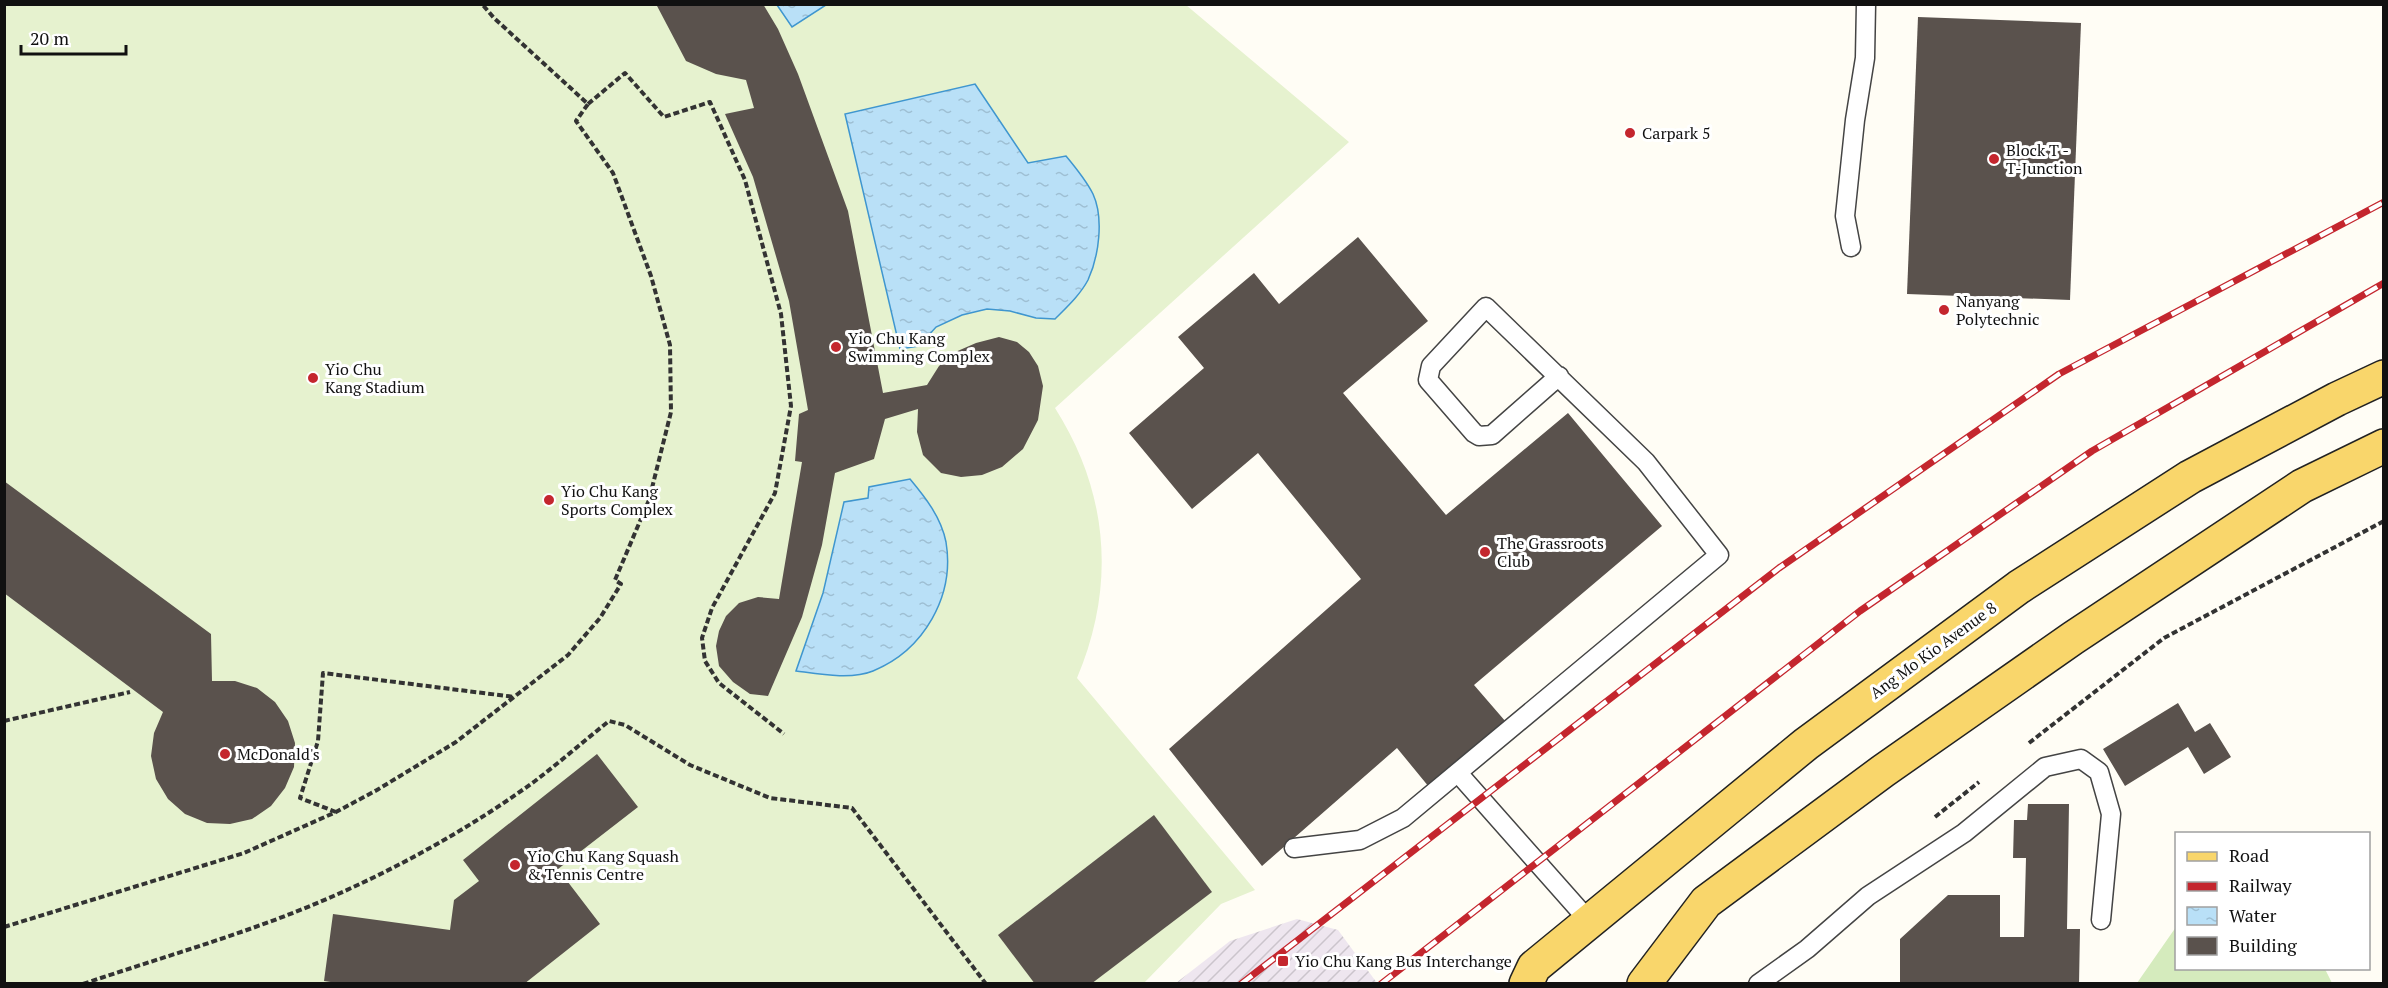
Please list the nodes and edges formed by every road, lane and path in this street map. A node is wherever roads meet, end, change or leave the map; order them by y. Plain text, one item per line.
1 (483, 4) edge
2 (1866, 4) edge
3 (588, 104) junction
4 (1851, 247) dead end
5 (1559, 376) junction
6 (2384, 376) edge
7 (2384, 446) edge
8 (2384, 521) edge
9 (130, 692) dead end
10 (516, 698) junction
11 (4, 721) edge
12 (784, 734) dead end
13 (2022, 748) dead end
14 (1458, 773) junction
15 (1984, 778) dead end
16 (336, 812) junction
17 (1928, 822) dead end
18 (1294, 848) dead end
19 (2101, 920) dead end
20 (1588, 921) junction
21 (4, 927) edge
22 (83, 984) edge
23 (986, 984) edge
24 (1526, 984) edge
25 (1644, 984) edge
26 (1758, 984) edge

1 - 3 path
2 - 4 lane
3 - 10 path
3 - 12 path
5 - 5 lane
5 - 14 lane
6 - 20 main road, Ang Mo Kio Avenue 8
7 - 25 main road
8 - 13 path
9 - 11 path
10 - 16 path
10 - 16 path
14 - 18 lane
14 - 20 lane
15 - 17 path
16 - 21 path
19 - 26 lane
20 - 24 main road, Ang Mo Kio Avenue 8
22 - 23 path

